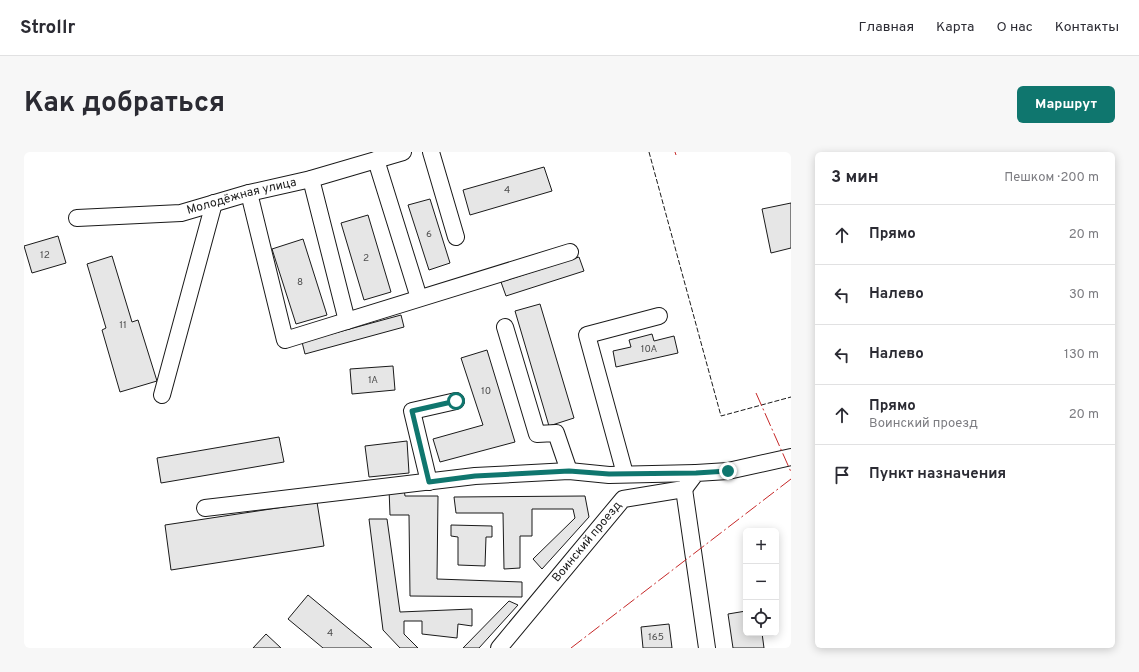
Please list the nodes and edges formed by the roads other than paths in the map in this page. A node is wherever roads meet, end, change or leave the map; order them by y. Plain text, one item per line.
1 (403, 152) edge
2 (431, 152) edge
3 (376, 160) junction
4 (311, 179) junction
5 (249, 193) junction
6 (214, 203) junction
7 (77, 218) dead end
8 (456, 237) dead end
9 (570, 252) dead end
10 (419, 298) junction
11 (659, 316) dead end
12 (347, 321) junction
13 (505, 327) dead end
14 (162, 395) dead end
15 (456, 401) dead end
16 (791, 457) edge
17 (569, 471) junction
18 (696, 473) junction
19 (625, 474) junction
20 (429, 482) junction
21 (684, 489) junction
22 (205, 508) dead end
23 (499, 648) edge
24 (707, 648) edge

1 - 3 street, Молодёжная улица
2 - 8 street
3 - 4 street, Молодёжная улица
3 - 10 street
4 - 5 street, Молодёжная улица
4 - 12 street
5 - 6 street, Молодёжная улица
5 - 12 street
6 - 7 street, Молодёжная улица
6 - 14 street
9 - 10 street
10 - 12 street
11 - 19 street
13 - 17 street
15 - 20 street
16 - 18 street
17 - 19 street
17 - 20 street
18 - 19 street
18 - 21 street
20 - 22 street
21 - 23 street, Воинский проезд
21 - 24 street

